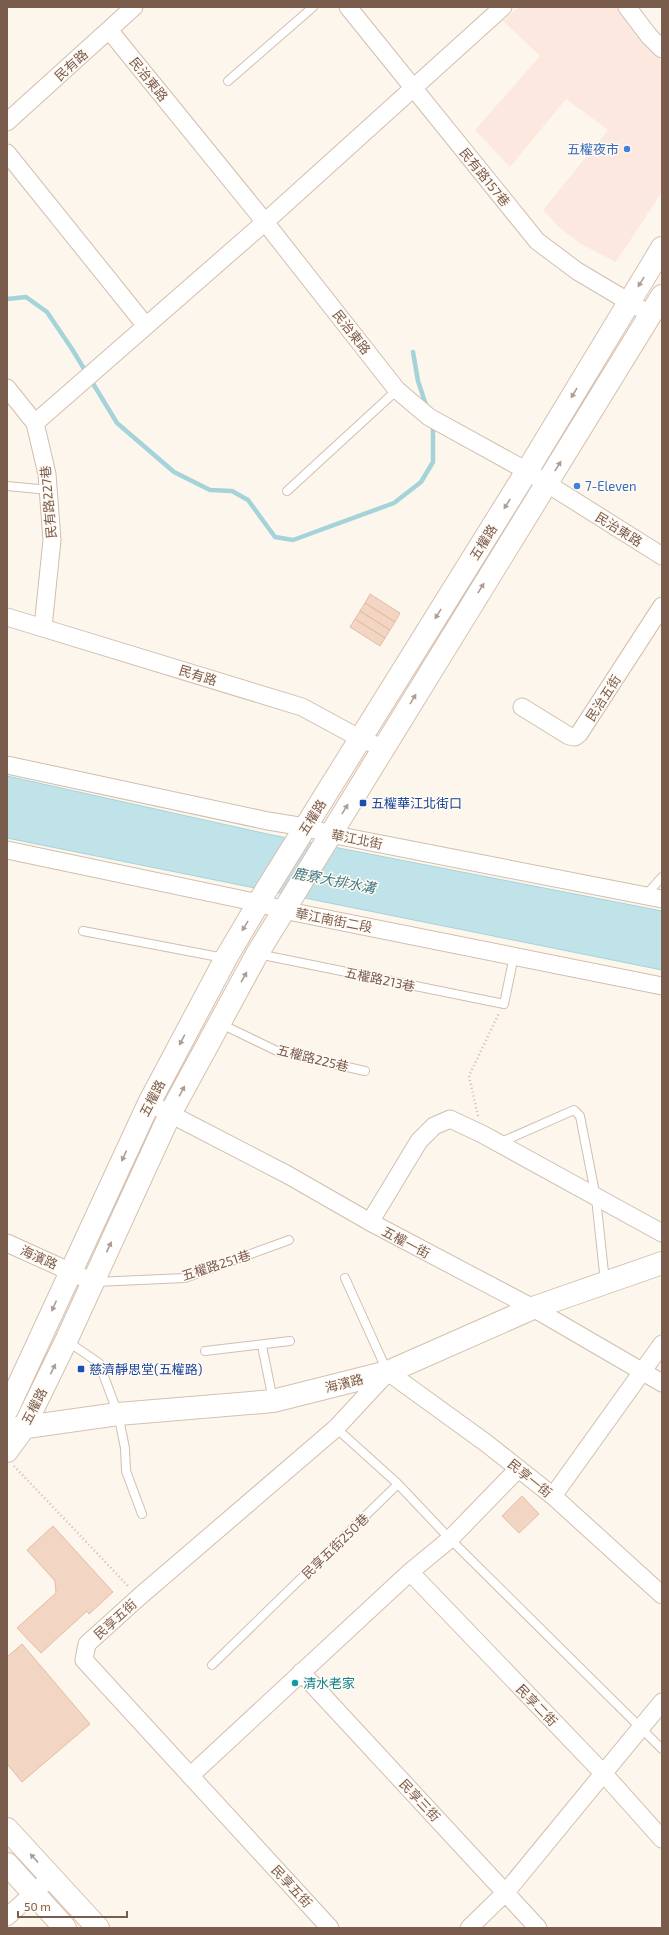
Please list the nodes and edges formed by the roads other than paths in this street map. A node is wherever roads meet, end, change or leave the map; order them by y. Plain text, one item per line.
1 (134, 7) edge
2 (313, 7) edge
3 (348, 7) edge
4 (503, 7) edge
5 (627, 7) edge
6 (109, 30) junction
7 (662, 49) edge
8 (228, 81) dead end
9 (413, 87) junction
10 (7, 122) edge
11 (7, 153) edge
12 (265, 222) junction
13 (662, 248) edge
14 (662, 296) edge
15 (628, 302) junction
16 (651, 315) junction
17 (146, 326) junction
18 (7, 388) edge
19 (397, 390) junction
20 (35, 423) junction
21 (527, 471) junction
22 (546, 484) junction
23 (7, 486) edge
24 (48, 490) junction
25 (287, 491) dead end
26 (662, 556) edge
27 (662, 606) edge
28 (7, 617) edge
29 (43, 627) junction
30 (522, 707) dead end
31 (361, 739) junction
32 (383, 748) junction
33 (7, 764) edge
34 (303, 831) junction
35 (327, 838) junction
36 (7, 850) edge
37 (662, 877) edge
38 (645, 896) junction
39 (262, 897) junction
40 (662, 899) edge
41 (287, 903) junction
42 (83, 931) dead end
43 (257, 954) junction
44 (514, 956) junction
45 (226, 958) junction
46 (662, 986) edge
47 (218, 1023) junction
48 (365, 1071) dead end
49 (149, 1103) junction
50 (170, 1114) junction
51 (499, 1143) junction
52 (596, 1198) junction
53 (370, 1222) junction
54 (662, 1233) edge
55 (290, 1240) dead end
56 (7, 1243) edge
57 (662, 1263) edge
58 (70, 1271) junction
59 (345, 1278) dead end
60 (93, 1282) junction
61 (606, 1283) junction
62 (533, 1308) junction
63 (66, 1341) junction
64 (290, 1342) dead end
65 (662, 1344) edge
66 (262, 1346) junction
67 (205, 1351) dead end
68 (388, 1372) junction
69 (643, 1373) junction
70 (662, 1383) edge
71 (273, 1401) junction
72 (7, 1410) edge
73 (118, 1414) junction
74 (336, 1428) junction
75 (15, 1429) edge
76 (10, 1458) edge
77 (518, 1469) junction
78 (398, 1484) junction
79 (552, 1496) junction
80 (142, 1514) dead end
81 (450, 1539) junction
82 (410, 1572) junction
83 (662, 1596) edge
84 (212, 1665) dead end
85 (301, 1672) junction
86 (662, 1702) edge
87 (642, 1728) junction
88 (662, 1749) edge
89 (604, 1774) junction
90 (190, 1776) junction
91 (7, 1829) edge
92 (662, 1839) edge
93 (7, 1864) edge
94 (51, 1877) junction
95 (506, 1892) junction
96 (33, 1893) junction
97 (7, 1917) edge
98 (65, 1928) edge
99 (98, 1928) edge
100 (330, 1928) edge
101 (469, 1928) edge
102 (538, 1928) edge

1 - 6 street, 民有路
2 - 8 lane
3 - 9 street, 民有路157巷
4 - 9 street
5 - 7 street
6 - 10 street, 民有路
6 - 12 street, 民治東路
9 - 12 street
9 - 15 street, 民有路157巷
11 - 17 street
12 - 17 street
12 - 19 street, 民治東路
13 -> 15 street, 五權路
14 - 16 street, 五權路
15 - 16 street, 民有路157巷
15 -> 21 street, 五權路
22 -> 16 street, 五權路
17 - 20 street
18 - 20 street, 民有路227巷
19 - 21 street, 民治東路
19 - 25 lane
20 - 24 street, 民有路227巷
21 - 22 street, 民治東路
21 -> 31 street, 五權路
22 - 26 street, 民治東路
32 -> 22 street, 五權路
23 - 24 lane
24 - 29 street, 民有路227巷
27 - 30 street, 民治五街
28 - 29 street, 民有路
29 - 31 street, 民有路
31 - 32 street, 民有路
31 - 34 street, 五權路
35 -> 32 street, 五權路
33 - 34 street, 華江北街
34 - 35 street, 華江北街
34 - 39 street, 五權路
35 - 38 street, 華江北街
35 - 41 street, 五權路
36 - 39 street, 華江南街二段
37 - 38 lane
38 - 40 street, 華江北街
39 - 41 street, 華江南街二段
39 -> 45 street, 五權路
41 - 43 street, 五權路
41 - 44 street, 華江南街二段
42 - 45 lane
43 - 44 lane, 五權路213巷
47 -> 43 street, 五權路
44 - 46 street, 華江南街二段
45 -> 49 street, 五權路
47 - 48 lane, 五權路225巷
50 -> 47 street, 五權路
49 - 50 street, 五權一街
49 -> 58 street, 五權路
50 - 53 street, 五權一街
60 -> 50 street, 五權路
51 - 52 street
51 - 52 lane
51 - 53 street
52 - 54 street
52 - 61 lane
53 - 62 street, 五權一街
55 - 60 lane, 五權路251巷
56 - 58 street, 海濱路
57 - 61 street, 海濱路
58 - 60 street, 海濱路
58 -> 72 street, 五權路
59 - 68 lane
60 - 63 street, 五權路
61 - 62 street, 海濱路
62 - 68 street, 海濱路
62 - 69 street, 五權一街
63 - 73 lane
75 -> 63 street, 五權路
64 - 66 lane
65 - 69 street
66 - 67 lane
66 - 71 lane
68 - 71 street, 海濱路
68 - 74 street, 民享五街
68 - 77 street, 民享一街
69 - 70 street, 五權一街
69 - 79 street
71 - 73 street, 海濱路
73 - 75 street, 海濱路
73 - 80 lane
74 - 78 lane
74 - 90 street, 民享五街
75 - 76 street, 五權路
77 - 79 street, 民享一街
77 - 81 street
78 - 81 lane
78 - 84 lane, 民享五街250巷
79 - 83 street, 民享一街
81 - 82 street
81 - 87 lane
82 - 85 street
82 - 89 street, 民享二街
85 - 90 street
85 - 95 street, 民享三街
86 - 87 street
87 - 88 lane
87 - 89 street
89 - 92 street, 民享二街
89 - 95 street
90 - 100 street, 民享五街
94 -> 91 street
93 - 96 street
94 - 96 street
94 - 99 street
95 - 101 street
95 - 102 street, 民享三街
96 - 97 street
96 - 98 street

